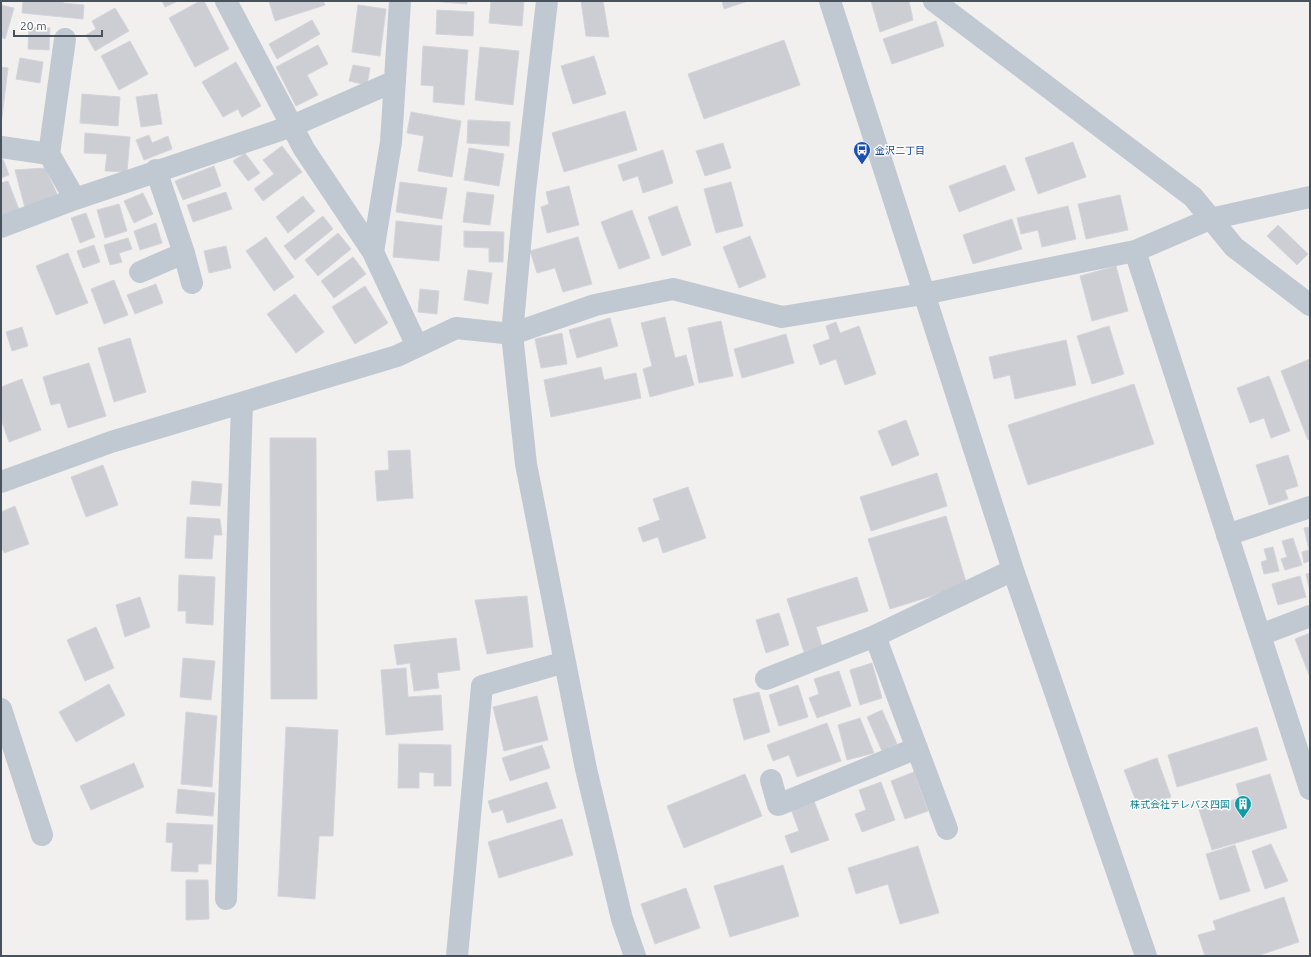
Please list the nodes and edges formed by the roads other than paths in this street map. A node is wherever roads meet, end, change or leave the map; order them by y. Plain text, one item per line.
1 (226, 1) edge
2 (400, 1) edge
3 (548, 1) edge
4 (830, 1) edge
5 (934, 1) edge
6 (65, 39) dead end
7 (395, 82) junction
8 (292, 126) junction
9 (1, 147) edge
10 (49, 154) junction
11 (156, 170) junction
12 (1310, 197) edge
13 (75, 199) junction
14 (1210, 219) junction
15 (1, 227) edge
16 (373, 252) junction
17 (1135, 252) junction
18 (184, 253) junction
19 (140, 272) dead end
20 (192, 283) dead end
21 (923, 294) junction
22 (1310, 305) edge
23 (512, 334) junction
24 (417, 346) junction
25 (242, 403) junction
26 (1, 482) edge
27 (1310, 507) edge
28 (1227, 535) junction
29 (1013, 570) junction
30 (1310, 616) edge
31 (1260, 635) junction
32 (875, 636) junction
33 (565, 662) junction
34 (766, 679) dead end
35 (1, 712) edge
36 (917, 748) junction
37 (771, 780) dead end
38 (1310, 789) edge
39 (947, 829) dead end
40 (42, 835) dead end
41 (226, 899) dead end
42 (457, 956) edge
43 (635, 956) edge
44 (1146, 956) edge

1 - 8 street
2 - 7 street
3 - 23 street
4 - 21 street
5 - 14 street
6 - 10 street
7 - 8 street
7 - 16 street
8 - 11 street
8 - 16 street
9 - 10 street
10 - 13 street
11 - 13 street
11 - 18 street
12 - 14 street
13 - 15 street
14 - 17 street
14 - 22 street
16 - 24 street
17 - 21 street
17 - 28 street
18 - 19 street
18 - 20 street
21 - 23 street
21 - 29 street
23 - 24 street
23 - 33 street
24 - 25 street
25 - 26 street
25 - 41 street
27 - 28 street
28 - 31 street
29 - 32 street
29 - 44 street
30 - 31 street
31 - 38 street
32 - 34 street
32 - 36 street
33 - 42 street
33 - 43 street
35 - 40 street
36 - 37 street
36 - 39 street

